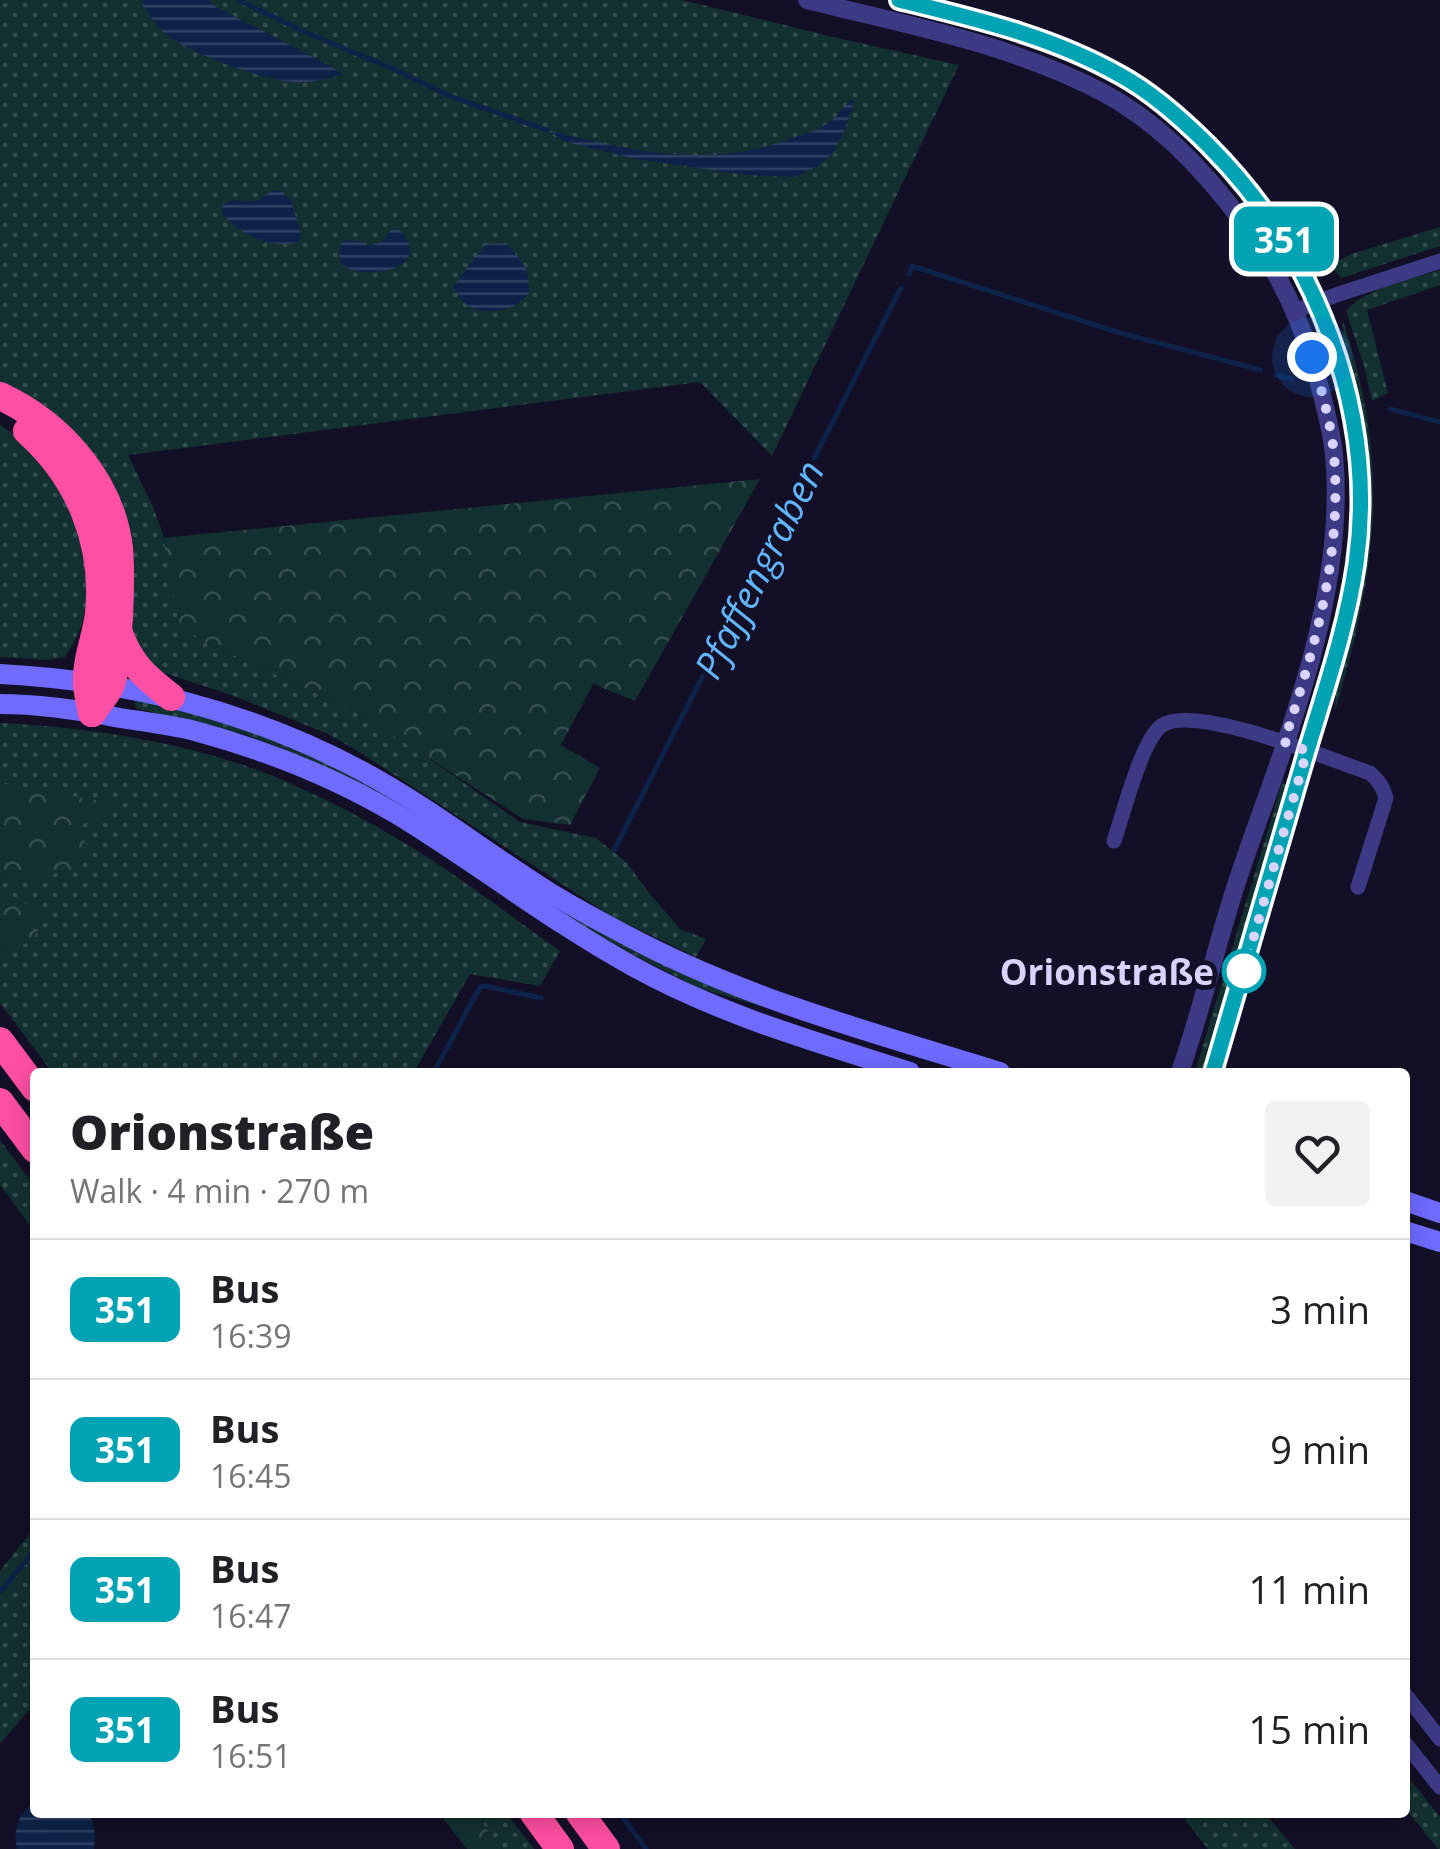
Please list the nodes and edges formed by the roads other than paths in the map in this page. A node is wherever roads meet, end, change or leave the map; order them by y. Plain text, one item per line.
1 (807, 0) edge
2 (899, 0) edge
3 (1440, 260) edge
4 (1317, 302) junction
5 (1295, 311) junction
6 (0, 396) edge
7 (0, 415) edge
8 (118, 631) junction
9 (0, 674) edge
10 (99, 683) junction
11 (172, 697) junction
12 (0, 704) edge
13 (92, 712) junction
14 (1284, 742) junction
15 (1307, 751) junction
16 (1114, 841) dead end
17 (1358, 886) dead end
18 (0, 1041) edge
19 (897, 1068) edge
20 (987, 1068) edge
21 (1180, 1068) edge
22 (1214, 1068) edge
23 (30, 1081) edge
24 (0, 1102) edge
25 (30, 1142) edge
26 (1410, 1203) edge
27 (1440, 1213) edge
28 (1410, 1233) edge
29 (1440, 1242) edge
30 (1410, 1700) edge
31 (1440, 1738) edge
32 (1410, 1749) edge
33 (1440, 1787) edge
34 (537, 1818) edge
35 (583, 1818) edge
36 (560, 1849) edge
37 (606, 1849) edge

1 - 5 street
2 - 4 street
3 - 4 street
4 - 5 street
4 - 15 street
5 - 14 street
6 - 8 highway
7 - 10 highway
8 - 10 highway
8 - 11 highway
9 - 10 main road
10 - 11 main road
10 - 13 highway
11 - 20 main road
12 - 13 main road
13 - 19 main road
14 - 15 street
14 - 16 street
14 - 21 street
15 - 17 street
15 - 22 street
18 - 23 highway
24 - 25 highway
26 - 27 main road
28 - 29 main road
30 - 31 street
32 - 33 street
34 - 36 highway
35 - 37 highway

